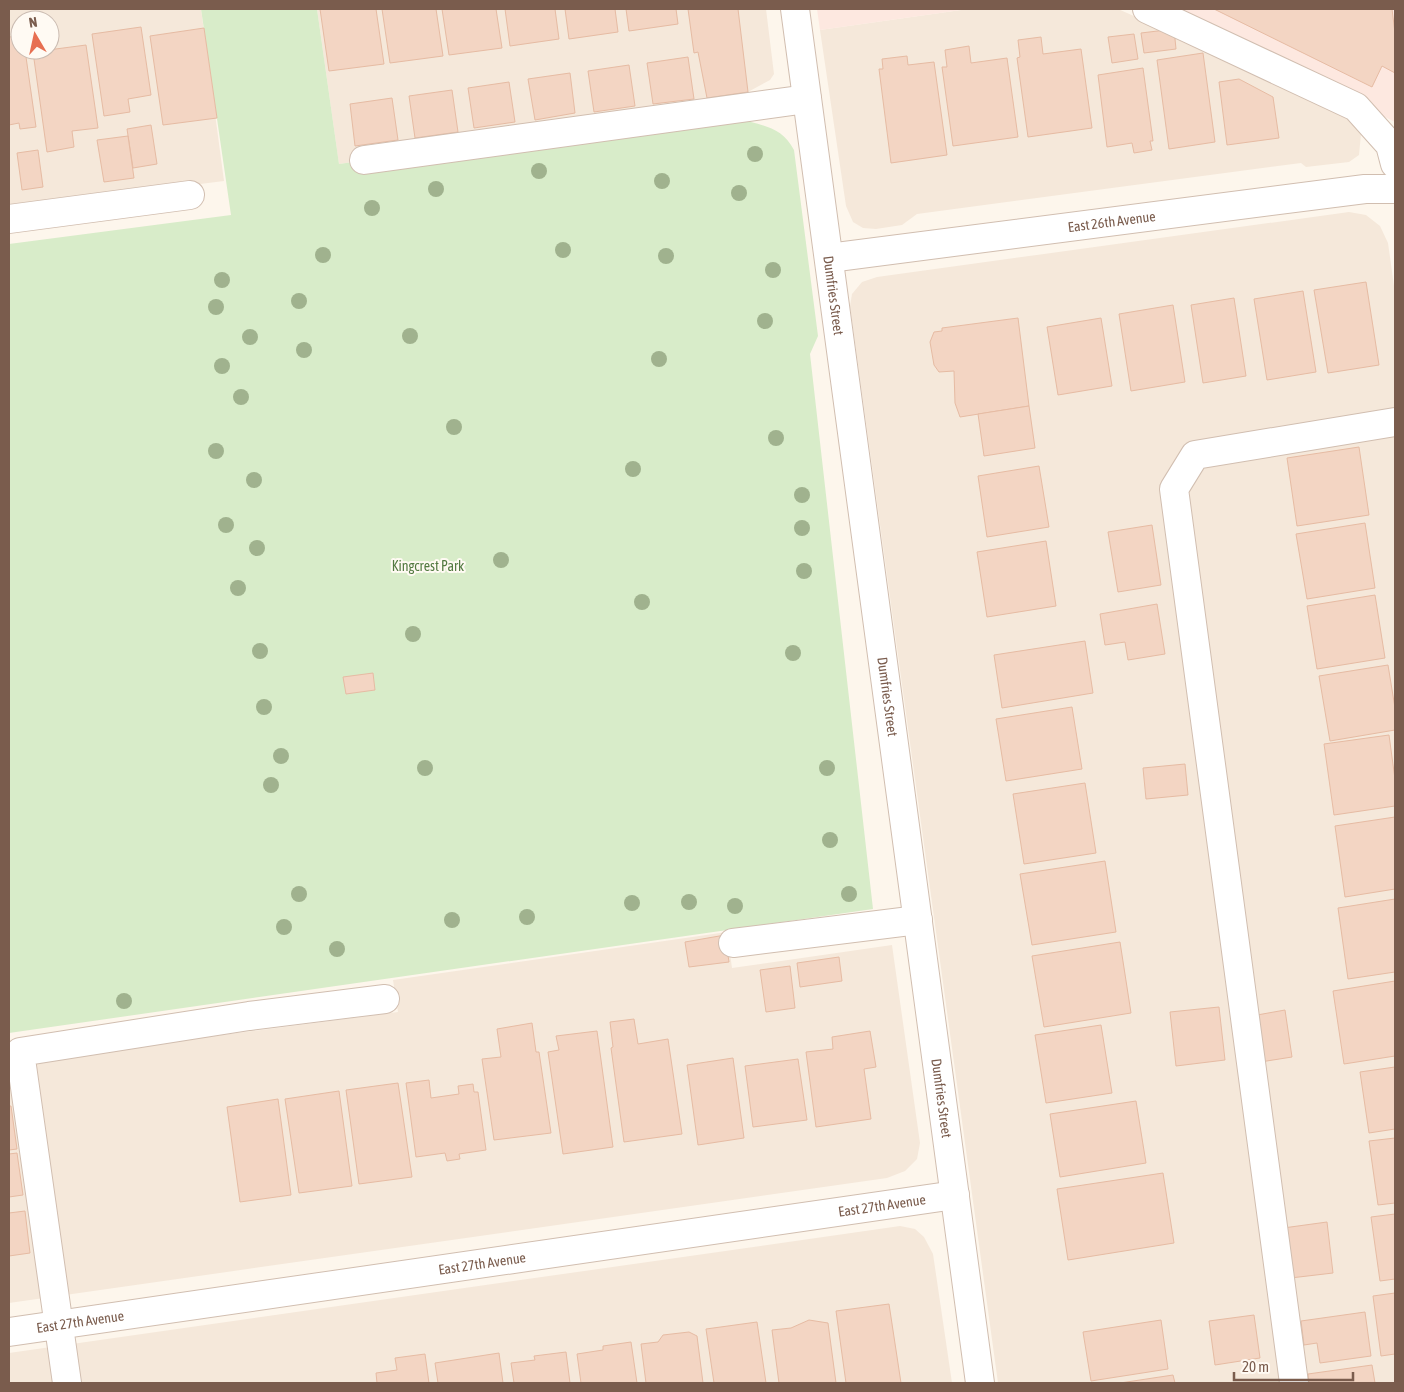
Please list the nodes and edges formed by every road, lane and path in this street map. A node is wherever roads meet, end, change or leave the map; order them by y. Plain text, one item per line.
1 (795, 9) edge
2 (1146, 9) edge
3 (807, 99) junction
4 (364, 160) dead end
5 (1395, 164) edge
6 (1395, 189) edge
7 (190, 195) dead end
8 (9, 219) edge
9 (829, 258) junction
10 (1395, 422) edge
11 (918, 920) junction
12 (733, 943) dead end
13 (385, 999) dead end
14 (955, 1195) junction
15 (60, 1325) junction
16 (9, 1332) edge
17 (67, 1383) edge
18 (980, 1383) edge
19 (1294, 1383) edge

1 - 3 street, Dumfries Street
2 - 5 street
3 - 4 street
3 - 9 street, Dumfries Street
6 - 9 street, East 26th Avenue
7 - 8 street
9 - 11 street, Dumfries Street
10 - 19 street
11 - 12 street
11 - 14 street, Dumfries Street
13 - 15 street
14 - 15 street, East 27th Avenue
14 - 18 street, Dumfries Street
15 - 16 street, East 27th Avenue
15 - 17 street

